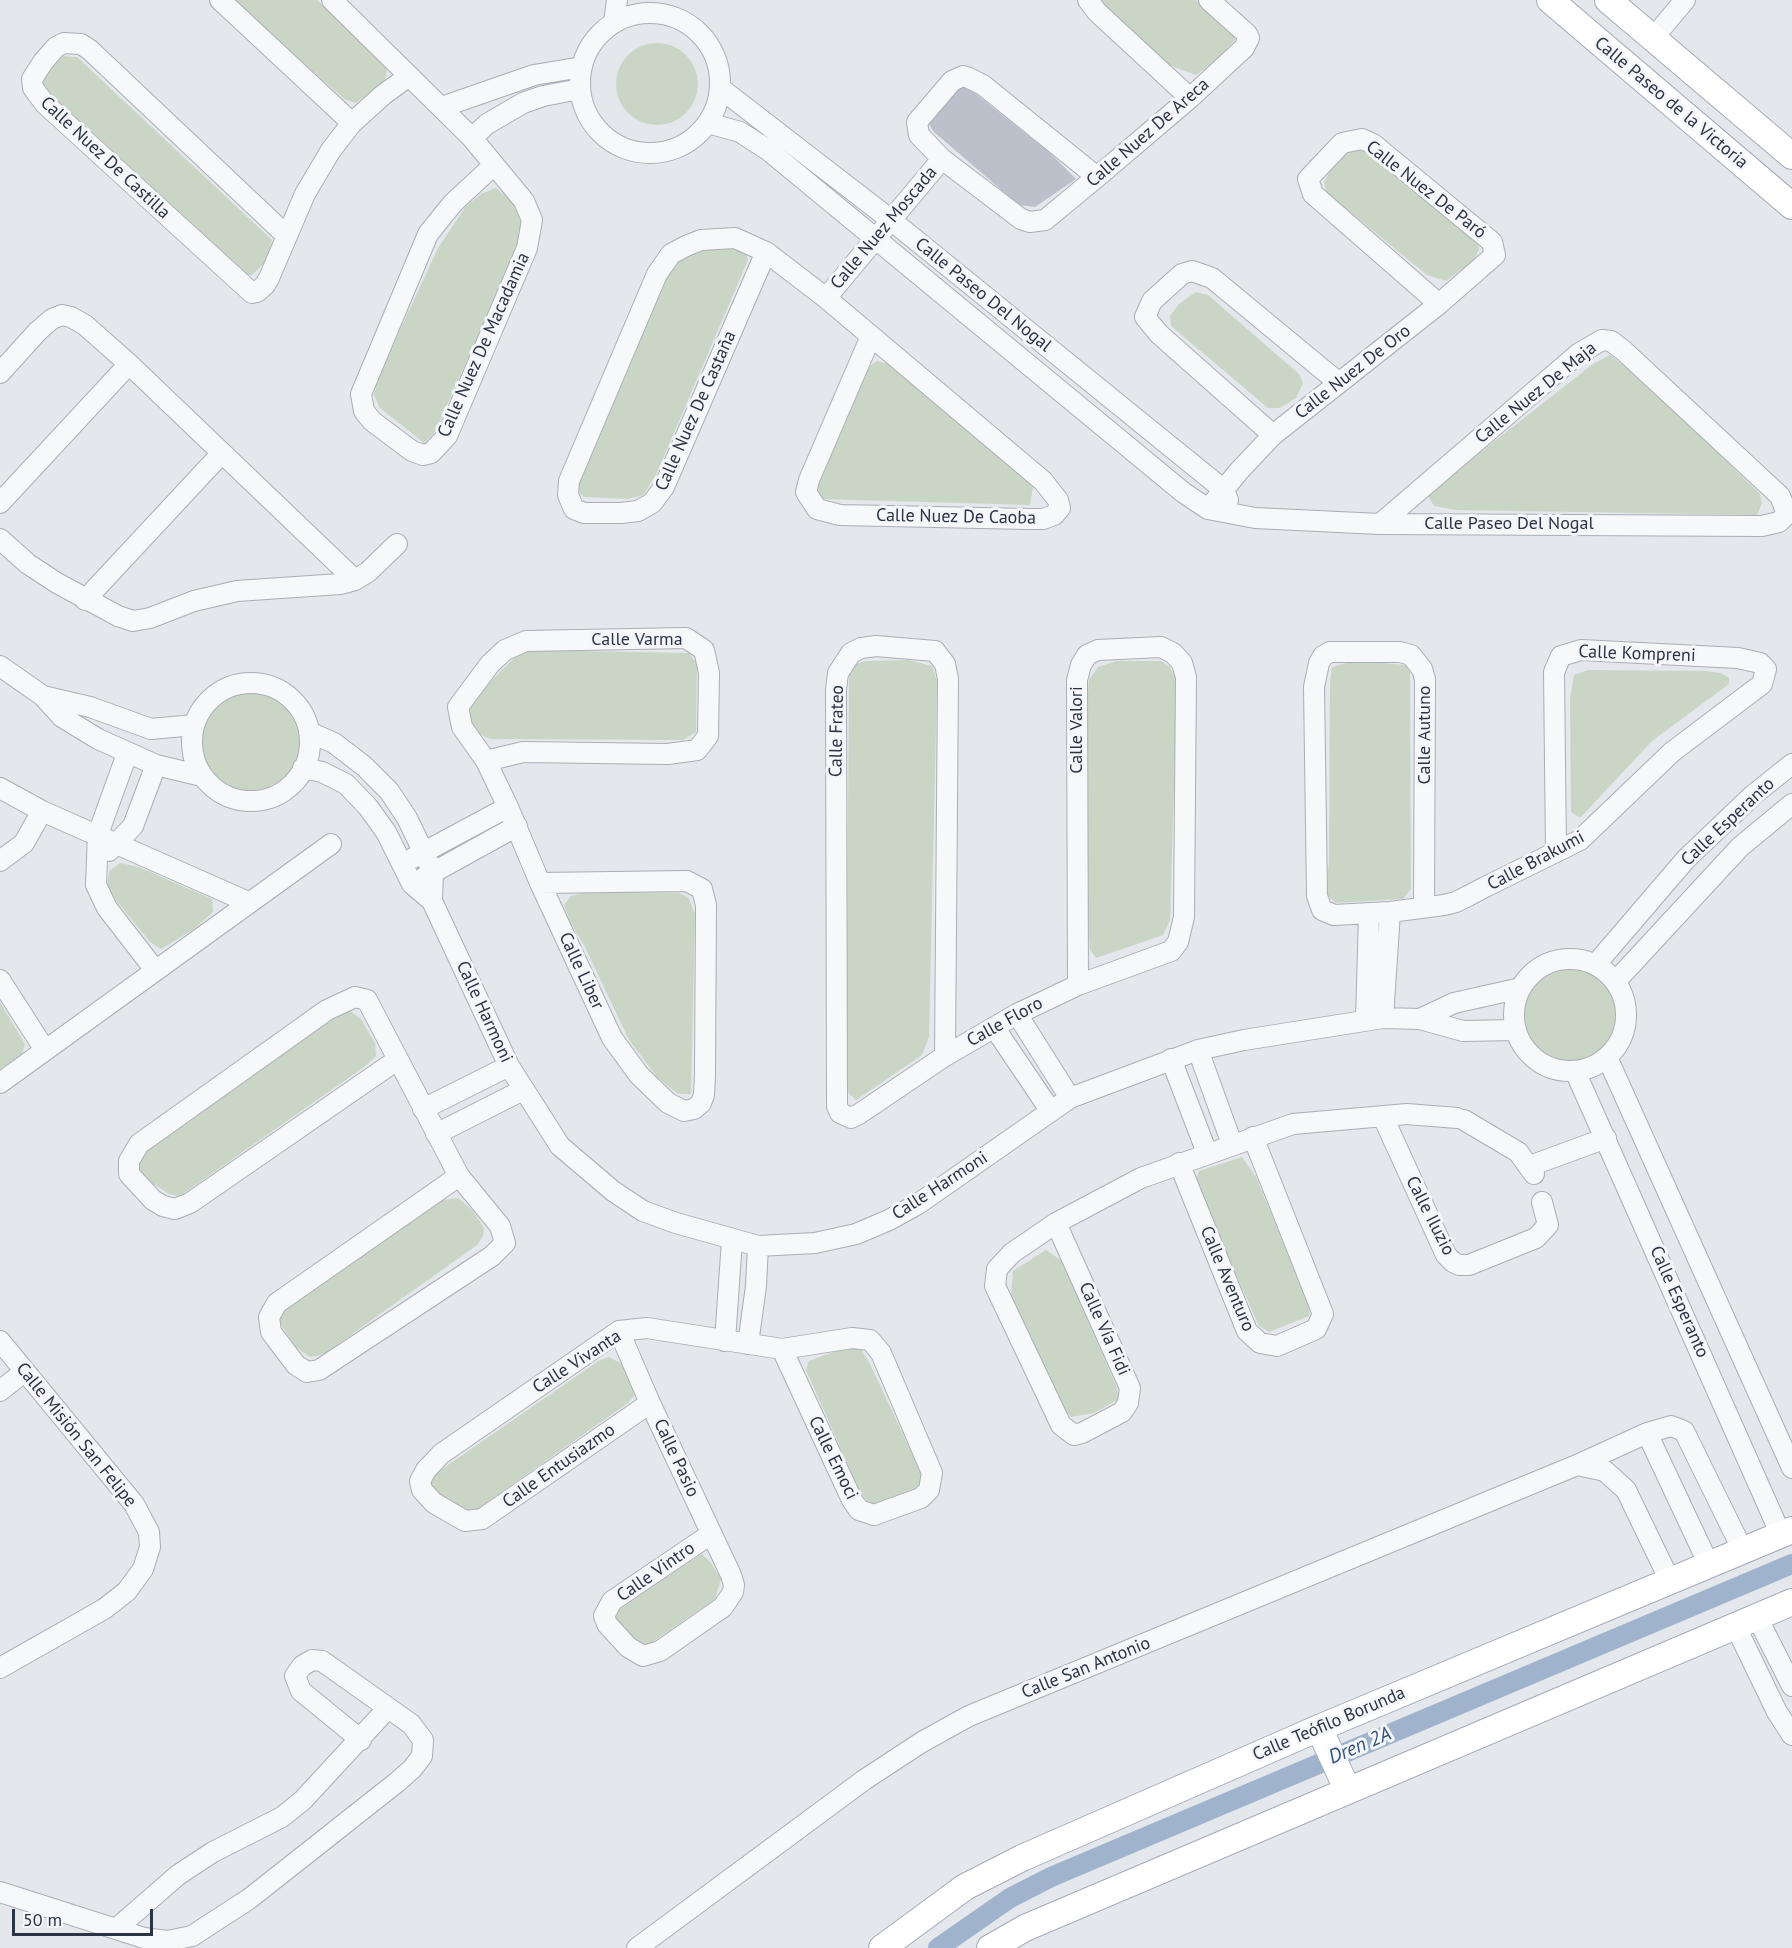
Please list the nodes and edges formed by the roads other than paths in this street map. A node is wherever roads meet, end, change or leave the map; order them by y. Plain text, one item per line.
1 (220, 0) edge
2 (332, 0) edge
3 (617, 0) edge
4 (1088, 0) edge
5 (1209, 0) edge
6 (1550, 0) edge
7 (1608, 0) edge
8 (1685, 0) edge
9 (670, 7) edge
10 (614, 23) junction
11 (1654, 38) junction
12 (582, 67) junction
13 (409, 76) junction
14 (720, 88) junction
15 (580, 89) junction
16 (1190, 98) junction
17 (442, 107) junction
18 (352, 123) junction
19 (708, 123) junction
20 (472, 138) junction
21 (1792, 156) edge
22 (942, 159) junction
23 (494, 165) junction
24 (1097, 177) junction
25 (1792, 206) edge
26 (891, 220) junction
27 (287, 236) junction
28 (874, 240) junction
29 (1492, 242) joint
30 (766, 252) junction
31 (671, 254) joint
32 (826, 297) junction
33 (1439, 304) junction
34 (871, 336) junction
35 (129, 364) junction
36 (0, 373) edge
37 (1339, 383) junction
38 (1273, 435) junction
39 (222, 453) junction
40 (1224, 490) junction
41 (0, 503) edge
42 (1208, 509) junction
43 (1233, 514) junction
44 (1784, 518) joint
45 (1380, 524) junction
46 (0, 539) edge
47 (397, 543) dead end
48 (355, 580) junction
49 (85, 600) junction
50 (0, 666) edge
51 (1766, 669) joint
52 (43, 696) junction
53 (458, 707) joint
54 (194, 725) junction
55 (309, 732) junction
56 (127, 754) junction
57 (486, 761) junction
58 (1792, 764) edge
59 (156, 765) junction
60 (303, 768) junction
61 (202, 776) junction
62 (0, 788) edge
63 (1792, 804) edge
64 (508, 807) junction
65 (42, 811) junction
66 (517, 826) junction
67 (98, 834) junction
68 (119, 844) junction
69 (331, 844) dead end
70 (424, 852) junction
71 (1556, 852) junction
72 (97, 860) junction
73 (0, 861) edge
74 (404, 864) junction
75 (433, 872) junction
76 (412, 884) junction
77 (540, 884) junction
78 (432, 901) junction
79 (248, 902) junction
80 (1318, 905) joint
81 (1424, 907) junction
82 (1390, 912) junction
83 (1369, 914) junction
84 (1171, 951) joint
85 (1596, 964) junction
86 (155, 970) junction
87 (0, 980) edge
88 (1616, 981) junction
89 (1078, 985) junction
90 (1521, 988) junction
91 (1017, 1014) junction
92 (1420, 1018) junction
93 (1374, 1019) junction
94 (994, 1027) junction
95 (1516, 1030) junction
96 (45, 1050) junction
97 (1198, 1050) junction
98 (945, 1056) junction
99 (1607, 1058) junction
100 (1171, 1059) junction
101 (396, 1060) junction
102 (509, 1066) junction
103 (1575, 1071) junction
104 (0, 1083) edge
105 (523, 1090) junction
106 (1070, 1098) junction
107 (423, 1109) junction
108 (1050, 1110) junction
109 (1383, 1117) junction
110 (851, 1118) joint
111 (436, 1134) junction
112 (1253, 1137) junction
113 (1606, 1138) junction
114 (1232, 1144) junction
115 (1207, 1153) junction
116 (1179, 1163) junction
117 (459, 1176) junction
118 (1542, 1202) dead end
119 (1056, 1223) junction
120 (732, 1240) junction
121 (758, 1246) junction
122 (619, 1331) junction
123 (870, 1340) joint
124 (0, 1341) edge
125 (725, 1341) junction
126 (748, 1344) junction
127 (782, 1349) junction
128 (24, 1372) junction
129 (0, 1391) edge
130 (650, 1403) junction
131 (1647, 1433) junction
132 (1577, 1465) junction
133 (1792, 1468) edge
134 (465, 1521) joint
135 (1786, 1533) edge
136 (711, 1534) junction
137 (1743, 1551) junction
138 (1709, 1565) junction
139 (1670, 1581) junction
140 (734, 1585) joint
141 (1792, 1602) edge
142 (1746, 1621) junction
143 (0, 1668) edge
144 (1792, 1686) edge
145 (388, 1708) junction
146 (1322, 1734) junction
147 (1792, 1735) edge
148 (361, 1740) junction
149 (1343, 1782) junction
150 (0, 1892) edge
151 (116, 1929) junction
152 (637, 1948) edge
153 (882, 1948) edge
154 (990, 1948) edge

1 - 18 street
2 - 13 street, Calle Nuez De Macadamia
3 - 10 street
4 - 16 street
5 - 16 street, Calle Nuez De Areca
6 - 25 main road, Calle Paseo de la Victoria
7 - 11 main road, Calle Paseo de la Victoria
8 - 11 street
9 - 10 street
9 - 14 street
10 - 12 street
11 - 21 main road, Calle Paseo de la Victoria
12 - 15 street
12 - 17 street
13 - 17 street, Calle Nuez De Macadamia
13 - 18 street
14 - 19 street
14 - 26 street, Calle Paseo Del Nogal
15 - 19 street
15 - 20 street
16 - 24 street, Calle Nuez De Areca
17 - 20 street, Calle Nuez De Macadamia
18 - 27 street
19 - 28 street, Calle Paseo Del Nogal
20 - 23 street, Calle Nuez De Macadamia
22 - 24 street, Calle Nuez De Areca
22 - 24 street
22 - 26 street, Calle Nuez Moscada
23 - 23 street, Calle Nuez De Macadamia
26 - 28 street, Calle Nuez Moscada
26 - 40 street, Calle Paseo Del Nogal
27 - 27 street, Calle Nuez De Castilla
28 - 32 street, Calle Nuez Moscada
28 - 42 street, Calle Paseo Del Nogal
29 - 33 street, Calle Nuez De Oro
29 - 33 street, Calle Nuez De Paró
30 - 31 street, Calle Nuez De Caoba
30 - 31 street, Calle Nuez De Castaña
30 - 32 street, Calle Nuez De Caoba
32 - 34 street, Calle Nuez De Caoba
33 - 37 street, Calle Nuez De Oro
34 - 34 street, Calle Nuez De Caoba
35 - 36 street
35 - 39 street
35 - 41 street
37 - 38 street, Calle Nuez De Oro
37 - 38 street
38 - 40 street, Calle Nuez De Oro
39 - 48 street
39 - 49 street
40 - 42 street, Calle Nuez De Oro
40 - 43 street
42 - 43 street, Calle Paseo Del Nogal
43 - 45 street, Calle Paseo Del Nogal
44 - 45 street, Calle Paseo Del Nogal
44 - 45 street, Calle Nuez De Maja
46 - 49 street
47 - 48 street
48 - 49 street
50 - 52 street
51 - 71 street, Calle Brakumi
51 - 71 street, Calle Kompreni
52 - 54 street
52 - 56 street
53 - 57 street, Calle Liber
53 - 57 street, Calle Varma
54 - 55 street
54 - 61 street
55 - 60 street
55 - 70 street, Calle Harmoni
56 - 59 street
56 - 67 street
57 - 64 street, Calle Liber
58 - 85 street, Calle Esperanto
59 - 61 street
59 - 68 street
60 - 61 street
60 - 74 street, Calle Harmoni
62 - 65 street
63 - 88 street, Calle Esperanto
64 - 66 street, Calle Liber
64 - 70 street
65 - 67 street
65 - 73 street
66 - 75 street
66 - 77 street, Calle Liber
67 - 68 street
67 - 72 street
68 - 72 street
68 - 79 street
69 - 79 street
70 - 74 street
70 - 75 street, Calle Harmoni
71 - 81 street, Calle Brakumi
72 - 86 street
74 - 76 street, Calle Harmoni
75 - 76 street
75 - 78 street, Calle Harmoni
76 - 78 street, Calle Harmoni
77 - 77 street, Calle Liber
78 - 102 street, Calle Harmoni
79 - 86 street
80 - 81 street, Calle Autuno
80 - 83 street, Calle Brakumi
81 - 82 street, Calle Brakumi
82 - 83 street, Calle Brakumi
82 - 93 street
83 - 93 street
84 - 89 street, Calle Floro
84 - 89 street, Calle Valori
85 - 88 street
85 - 90 street
86 - 96 street
87 - 96 street
88 - 99 street
89 - 91 street, Calle Floro
90 - 92 street, Calle Harmoni
90 - 95 street
91 - 94 street, Calle Floro
91 - 106 street
92 - 93 street, Calle Harmoni
92 - 95 street, Calle Harmoni
93 - 97 street, Calle Harmoni
94 - 98 street, Calle Floro
94 - 108 street
95 - 103 street
96 - 104 street
97 - 100 street, Calle Harmoni
97 - 114 street
98 - 110 street, Calle Floro
98 - 110 street, Calle Frateo
99 - 103 street
99 - 133 street, Calle Esperanto
100 - 106 street, Calle Harmoni
100 - 115 street
101 - 101 street
101 - 107 street
102 - 105 street, Calle Harmoni
102 - 107 street
103 - 113 street, Calle Esperanto
105 - 111 street
105 - 120 street, Calle Harmoni
106 - 108 street, Calle Harmoni
107 - 111 street
108 - 121 street, Calle Harmoni
109 - 112 street
109 - 113 street
109 - 118 street, Calle Iluzio
111 - 117 street
112 - 114 street
112 - 116 street, Calle Aventuro
113 - 135 street, Calle Esperanto
114 - 115 street
115 - 116 street
116 - 119 street
117 - 117 street
119 - 119 street, Calle Vía Fidi
120 - 121 street, Calle Harmoni
120 - 125 street
121 - 126 street
122 - 125 street, Calle Vivanta
122 - 130 street, Calle Pasio
122 - 134 street, Calle Vivanta
123 - 127 street, Calle Vivanta
123 - 127 street, Calle Emoci
124 - 128 street, Calle Misión San Felipe
125 - 126 street, Calle Vivanta
126 - 127 street, Calle Vivanta
128 - 129 street
128 - 143 street, Calle Misión San Felipe
130 - 134 street, Calle Entusiazmo
130 - 136 street, Calle Pasio
131 - 132 street, Calle San Antonio
131 - 137 street, Calle San Antonio
131 - 138 street
132 - 139 street
132 - 152 street, Calle San Antonio
135 - 137 main road, Calle Teófilo Borunda
136 - 140 street, Calle Pasio
136 - 140 street, Calle Vintro
137 - 138 main road, Calle Teófilo Borunda
138 - 139 main road, Calle Teófilo Borunda
139 - 146 main road, Calle Teófilo Borunda
141 - 142 main road
142 - 144 street
142 - 147 street
142 - 149 main road
145 - 148 street
145 - 148 street
145 - 151 street
146 - 149 main road
146 - 153 main road, Calle Teófilo Borunda
148 - 151 street
149 - 154 main road
150 - 151 street

